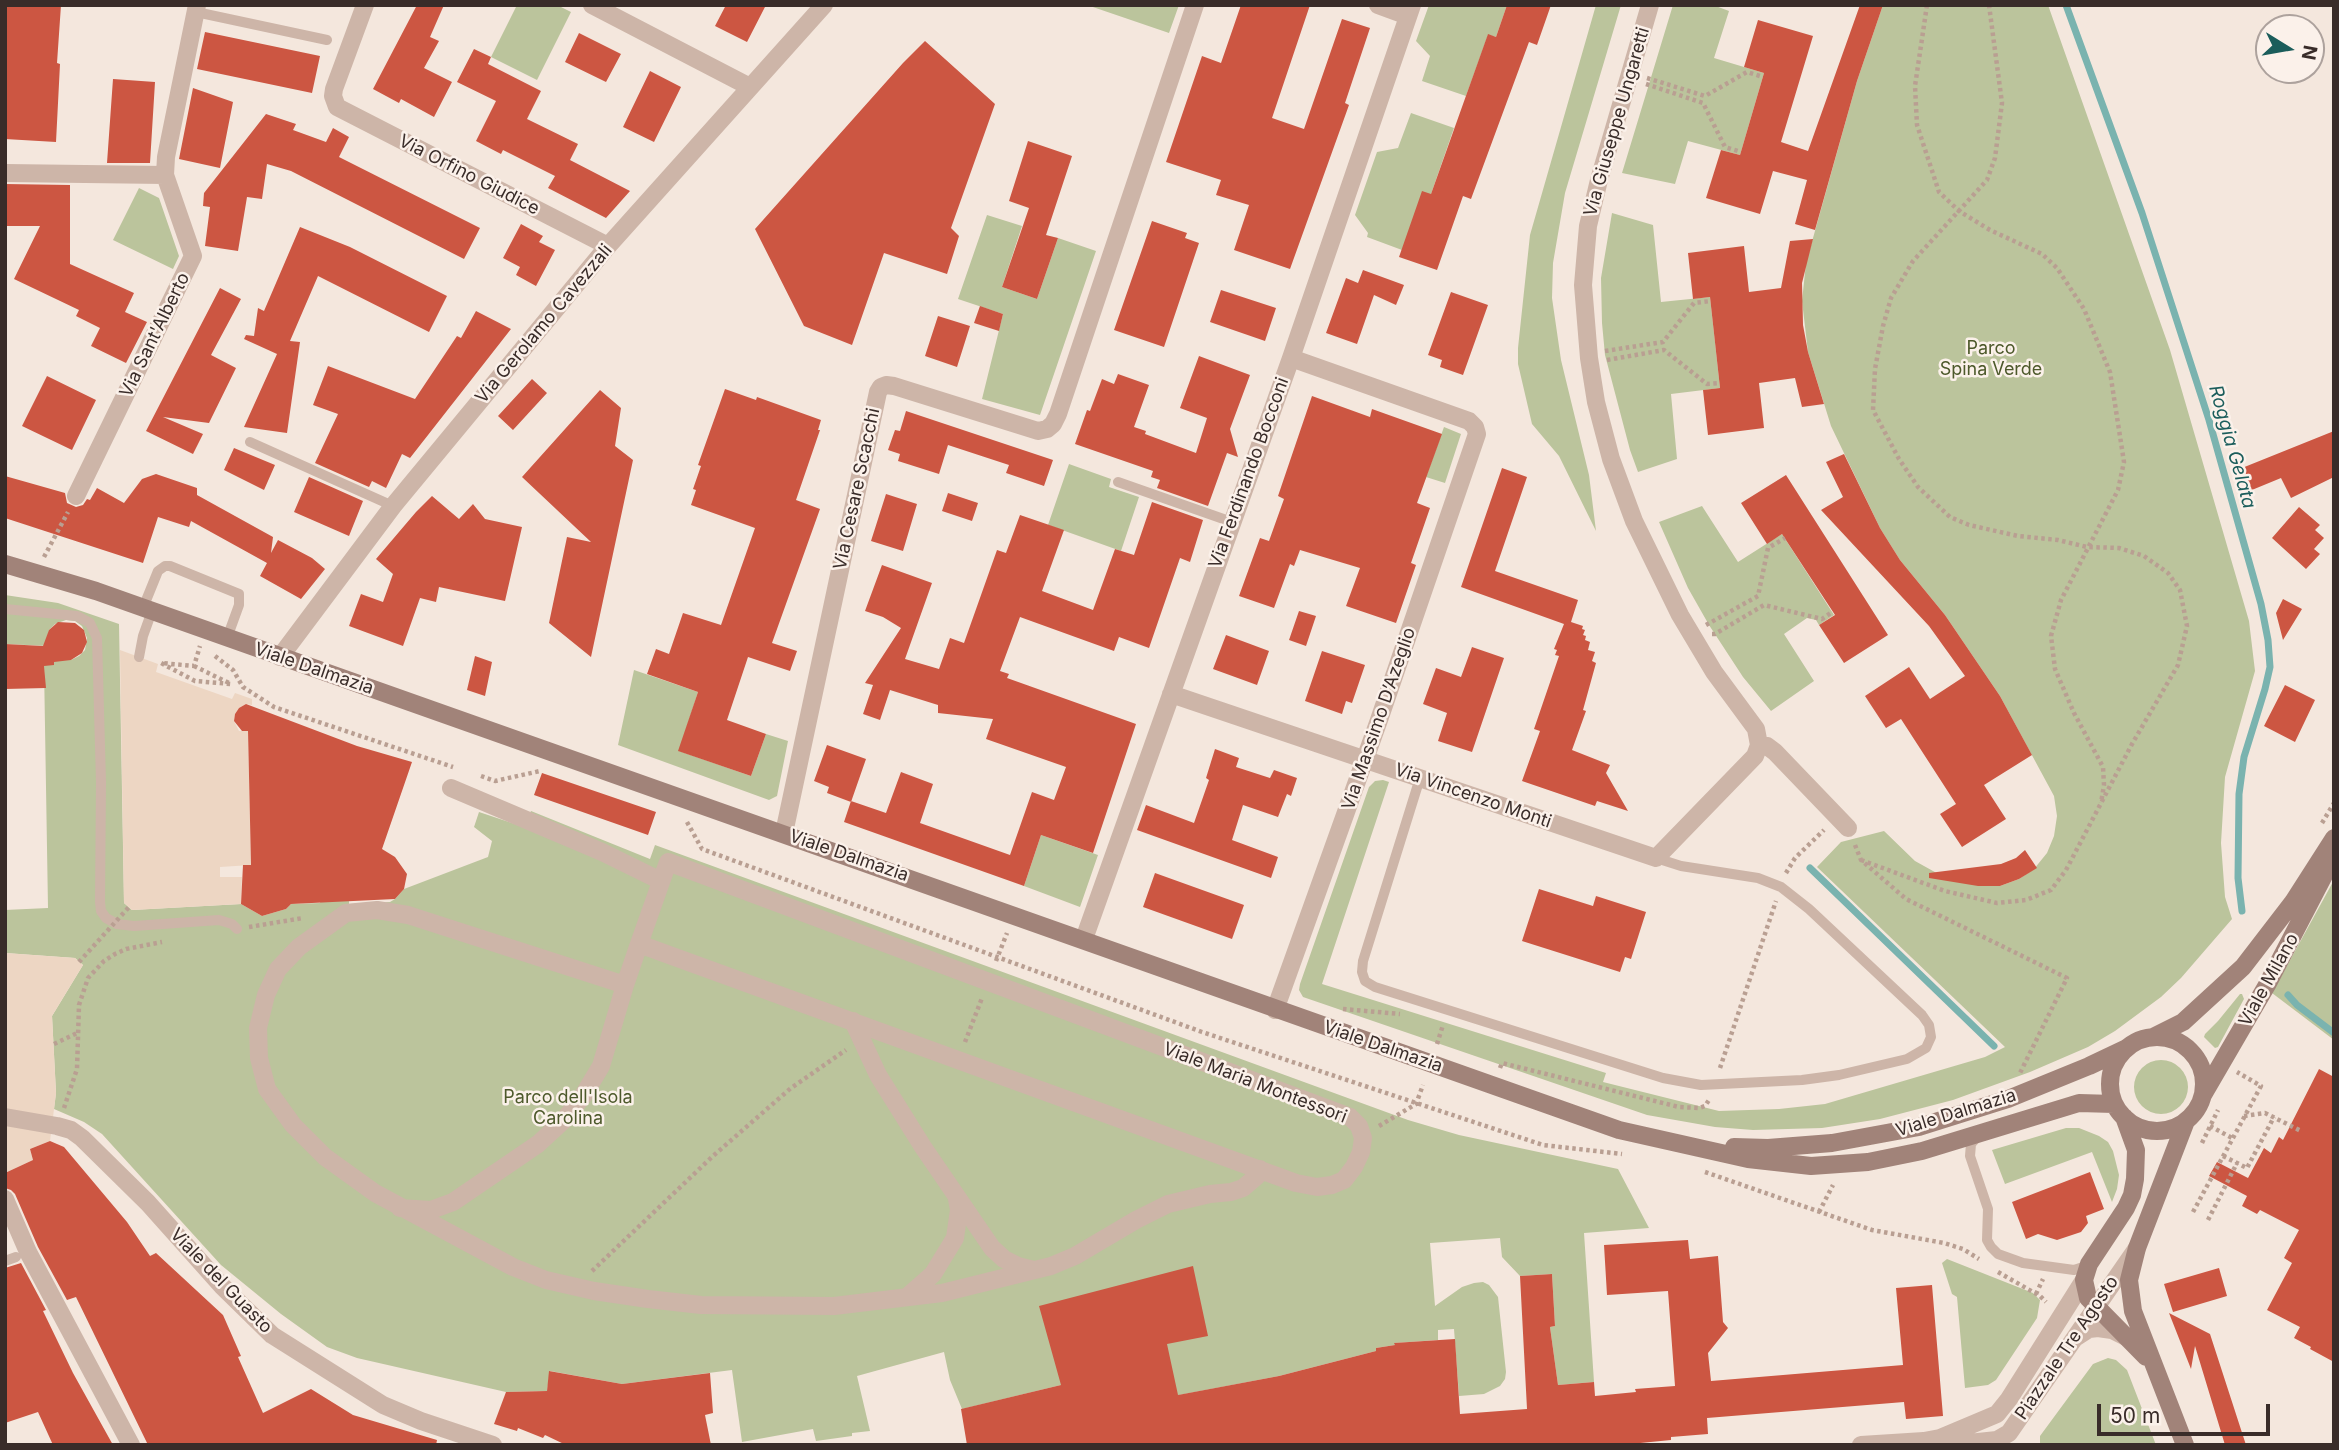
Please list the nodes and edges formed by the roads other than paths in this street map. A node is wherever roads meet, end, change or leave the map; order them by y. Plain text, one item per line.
1 (365, 5) edge
2 (592, 5) edge
3 (824, 5) edge
4 (1195, 5) edge
5 (1378, 5) edge
6 (1650, 5) edge
7 (196, 9) edge
8 (1410, 11) edge
9 (327, 40) dead end
10 (750, 87) junction
11 (5, 173) edge
12 (165, 174) junction
13 (608, 246) junction
14 (1290, 358) junction
15 (250, 442) dead end
16 (1118, 482) dead end
17 (76, 496) dead end
18 (393, 506) junction
19 (1232, 522) junction
20 (5, 564) edge
21 (5, 609) edge
22 (148, 609) junction
23 (227, 638) junction
24 (139, 657) dead end
25 (280, 657) junction
26 (1171, 694) junction
27 (1759, 745) junction
28 (1365, 759) junction
29 (1420, 778) junction
30 (451, 788) dead end
31 (1843, 822) road end
32 (2327, 832) edge
33 (784, 833) junction
34 (2334, 856) edge
35 (1656, 858) junction
36 (661, 881) junction
37 (237, 929) road end
38 (1084, 939) junction
39 (639, 944) junction
40 (625, 985) junction
41 (1275, 1010) junction
42 (853, 1021) junction
43 (2150, 1038) junction
44 (2127, 1048) junction
45 (2200, 1101) junction
46 (2119, 1111) junction
47 (5, 1117) edge
48 (2186, 1121) junction
49 (1979, 1135) junction
50 (1693, 1145) junction
51 (1260, 1169) junction
52 (956, 1196) junction
53 (5, 1199) edge
54 (400, 1208) junction
55 (2137, 1248) junction
56 (16, 1257) dead end
57 (5, 1261) edge
58 (1035, 1270) junction
59 (2086, 1272) junction
60 (908, 1297) junction
61 (2096, 1306) junction
62 (2075, 1338) junction
63 (2130, 1339) junction
64 (2157, 1375) junction
65 (2002, 1408) junction
66 (1929, 1443) edge
67 (1990, 1443) edge
68 (131, 1445) edge
69 (493, 1445) edge
70 (1861, 1445) edge
71 (1950, 1445) edge
72 (2185, 1445) edge

1 - 13 street, Via Orfino Giudice
2 - 10 street
3 - 10 street, Via Gerolamo Cavezzali
4 - 33 street, Via Cesare Scacchi
5 - 8 street
6 - 27 street, Via Giuseppe Ungaretti
7 - 9 lane
7 - 12 street, Via Sant'Alberto
8 - 14 street, Via Ferdinando Bocconi
10 - 13 street, Via Gerolamo Cavezzali
11 - 12 street
12 - 17 street, Via Sant'Alberto
13 - 18 street, Via Gerolamo Cavezzali
14 - 19 street, Via Ferdinando Bocconi
14 - 28 street, Via Massimo D’Azeglio
15 - 18 lane
16 - 19 lane
18 - 25 street, Via Gerolamo Cavezzali
19 - 26 street, Via Ferdinando Bocconi
20 - 22 street, Viale Dalmazia
21 - 37 lane
22 - 23 street, Viale Dalmazia
22 - 23 lane
22 - 24 lane
23 - 25 street, Viale Dalmazia
25 - 33 street, Viale Dalmazia
26 - 28 street, Via Vincenzo Monti
26 - 38 street, Via Ferdinando Bocconi
27 - 31 street, Via Giuseppe Ungaretti
27 - 35 street
28 - 29 street, Via Vincenzo Monti
28 - 41 street, Via Massimo D’Azeglio
29 - 35 street, Via Vincenzo Monti
29 - 35 lane
30 - 36 street
32 - 43 street, Viale Milano
33 - 38 street, Viale Dalmazia
34 - 45 street, Viale Milano
36 - 39 street
36 - 51 street, Viale Maria Montessori
38 - 41 street, Viale Dalmazia
39 - 40 street
39 - 42 street, Viale Maria Montessori
40 - 54 street
40 - 54 street
41 - 50 street, Viale Dalmazia
42 - 51 street, Viale Maria Montessori
42 - 52 street
43 - 44 street
43 - 45 street
44 - 46 street
44 - 50 street, Viale Dalmazia
45 - 48 street
46 - 48 street
46 - 49 street, Viale Dalmazia
46 - 59 street
47 - 69 street, Viale del Guasto
48 - 55 street
49 - 50 street, Viale Dalmazia
49 - 59 lane
51 - 58 street
52 - 58 street
52 - 60 street
53 - 68 street
54 - 60 street
55 - 61 street, Piazzale Tre Agosto
55 - 64 street
56 - 57 lane
58 - 60 street
59 - 61 street
59 - 65 street, Piazzale Tre Agosto
61 - 62 street, Piazzale Tre Agosto
61 - 63 street
62 - 63 street
62 - 67 street, Piazzale Tre Agosto
63 - 64 street
64 - 72 street
65 - 66 street, Piazzale Tre Agosto
65 - 67 lane
66 - 70 street, Piazzale Tre Agosto
67 - 71 street, Piazzale Tre Agosto

